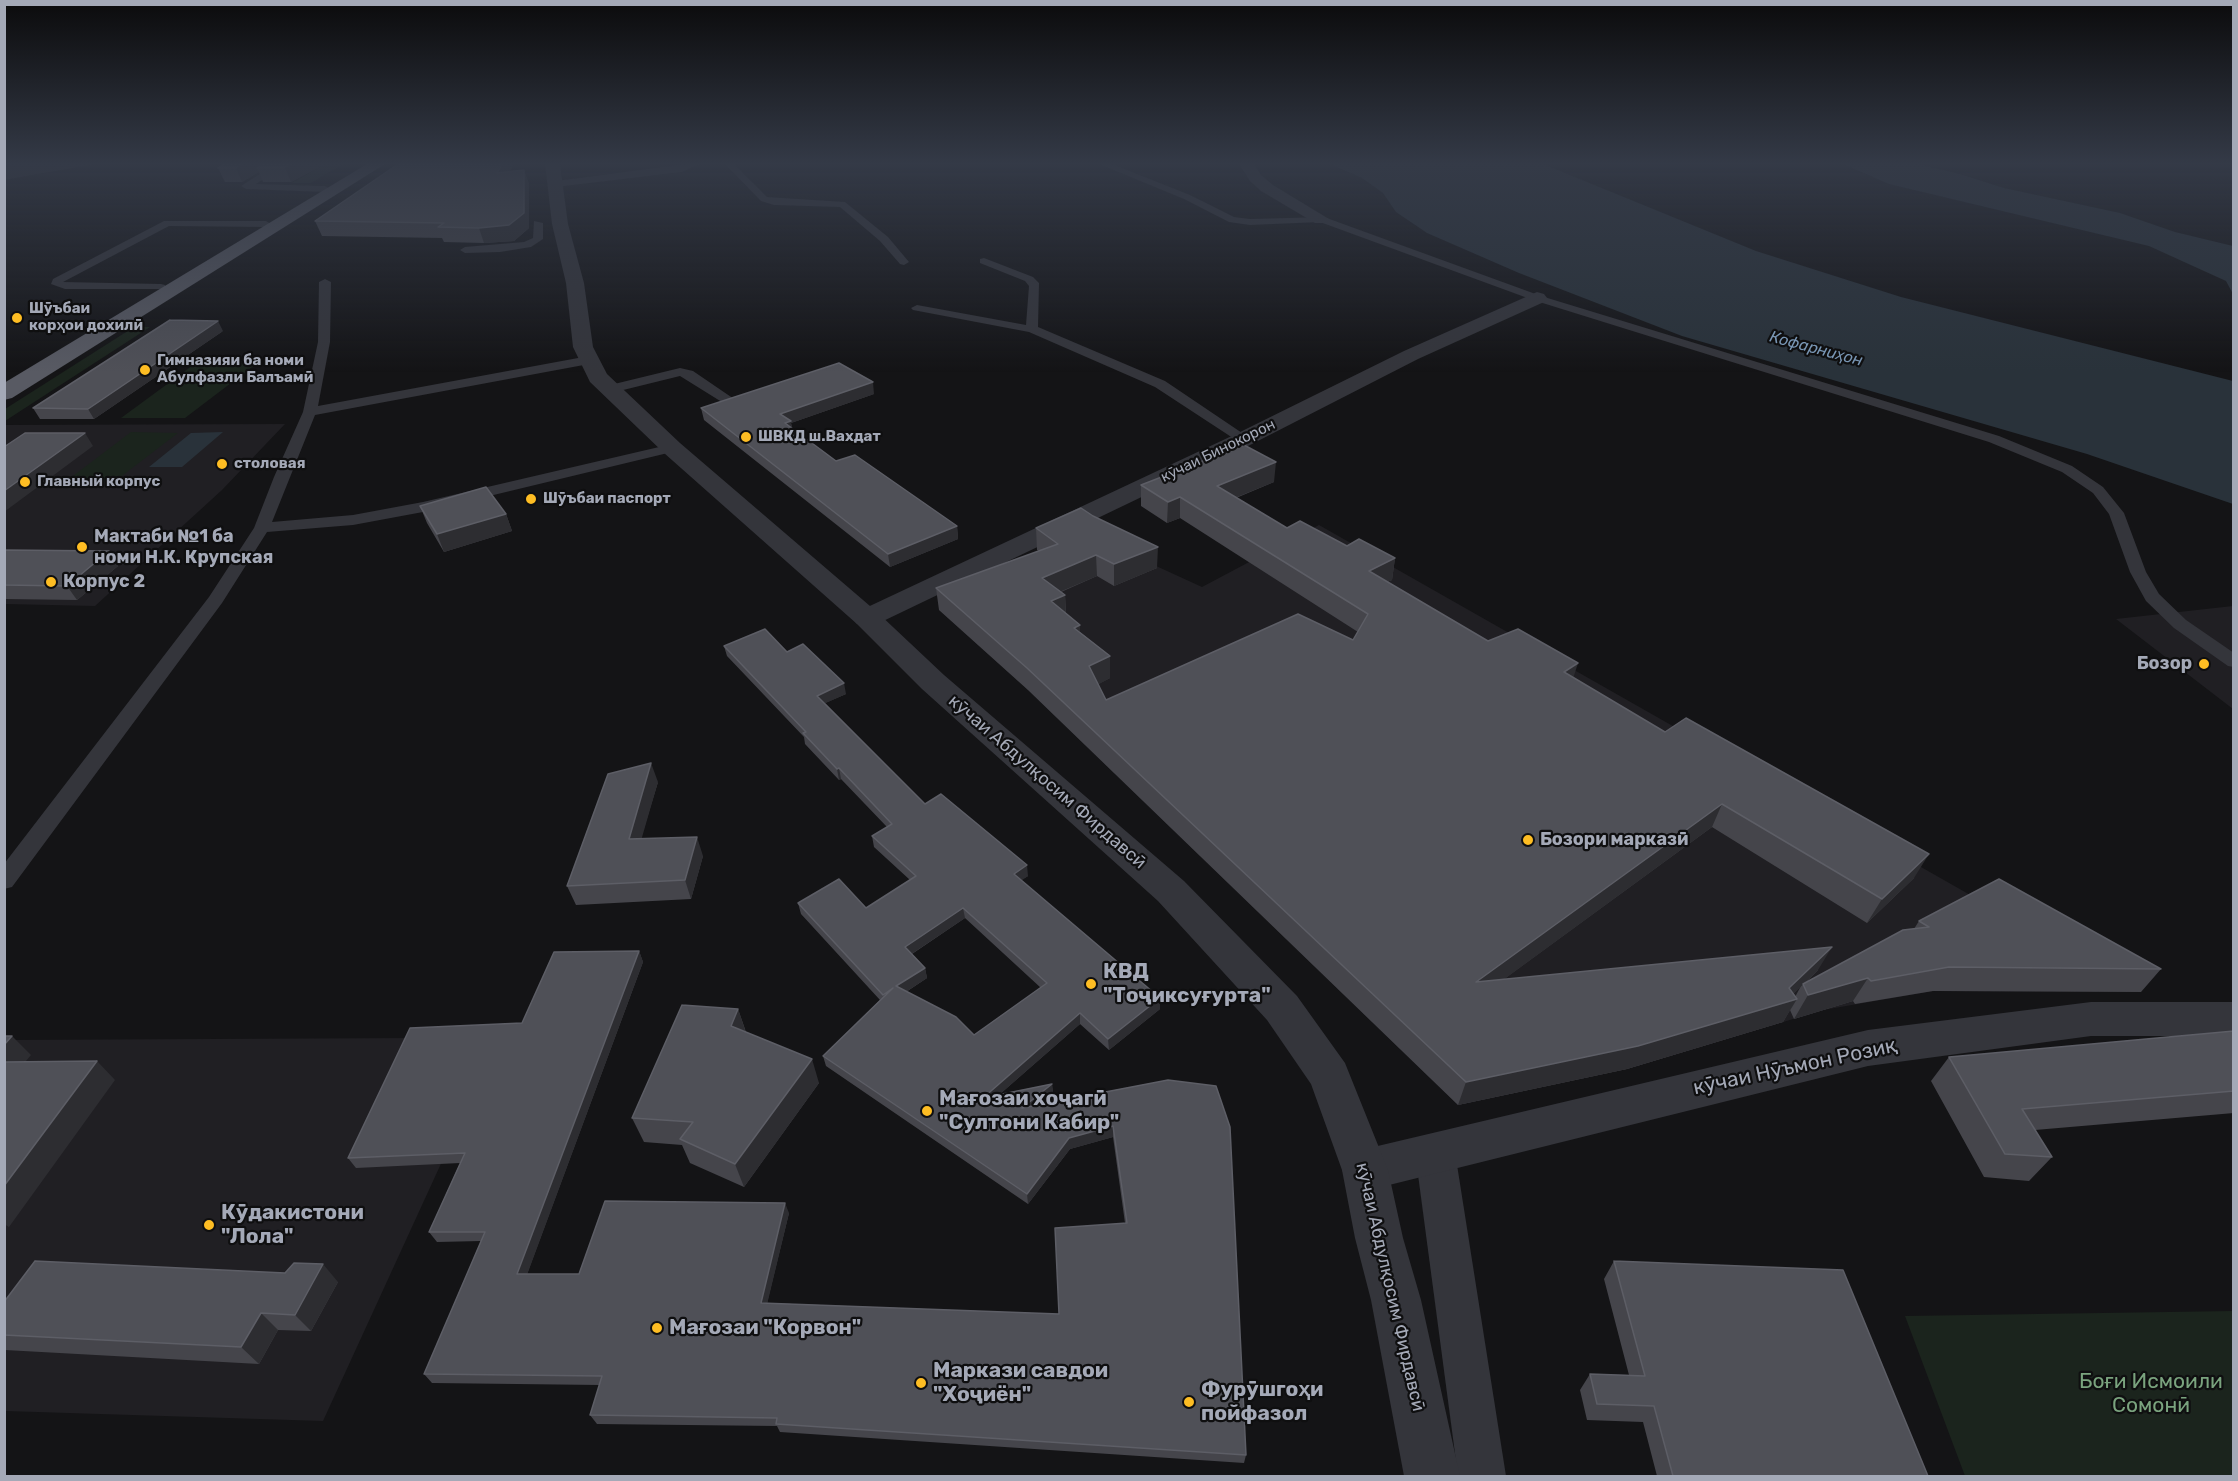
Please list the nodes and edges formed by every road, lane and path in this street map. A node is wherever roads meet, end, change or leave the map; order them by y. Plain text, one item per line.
1 (146, 233) edge
2 (251, 233) edge
3 (265, 233) edge
4 (538, 233) edge
5 (562, 233) edge
6 (877, 233) edge
7 (1360, 233) edge
8 (465, 250) edge
9 (984, 261) dead end
10 (904, 262) dead end
11 (325, 282) dead end
12 (161, 287) junction
13 (1537, 298) junction
14 (917, 308) dead end
15 (1032, 329) junction
16 (589, 360) junction
17 (4, 382) edge
18 (611, 389) junction
19 (4, 393) edge
20 (730, 401) edge
21 (310, 412) junction
22 (1244, 439) junction
23 (672, 448) junction
24 (262, 528) junction
25 (867, 618) junction
26 (2234, 662) edge
27 (4, 881) edge
28 (2234, 1018) edge
29 (1435, 1152) junction
30 (1365, 1170) junction
31 (1432, 1476) edge
32 (1482, 1476) edge

1 - 12 lane
2 - 12 highway
3 - 19 highway
4 - 8 lane
5 - 16 street, кӯчаи Абдулқосим Фирдавсӣ
6 - 10 lane
7 - 13 lane
9 - 15 lane
11 - 21 lane
12 - 17 highway
13 - 22 street, кӯчаи Бинокорон
13 - 26 lane
14 - 15 lane
15 - 22 lane
16 - 18 street, кӯчаи Абдулқосим Фирдавсӣ
16 - 21 lane
18 - 20 lane
18 - 23 street, кӯчаи Абдулқосим Фирдавсӣ
21 - 24 lane
22 - 25 street, кӯчаи Бинокорон
23 - 24 lane
23 - 25 street, кӯчаи Абдулқосим Фирдавсӣ
24 - 27 lane
25 - 30 street, кӯчаи Абдулқосим Фирдавсӣ
28 - 29 street, кӯчаи Нӯъмон Розиқ
29 - 30 street, кӯчаи Нӯъмон Розиқ
29 - 32 street
30 - 31 street, кӯчаи Абдулқосим Фирдавсӣ

